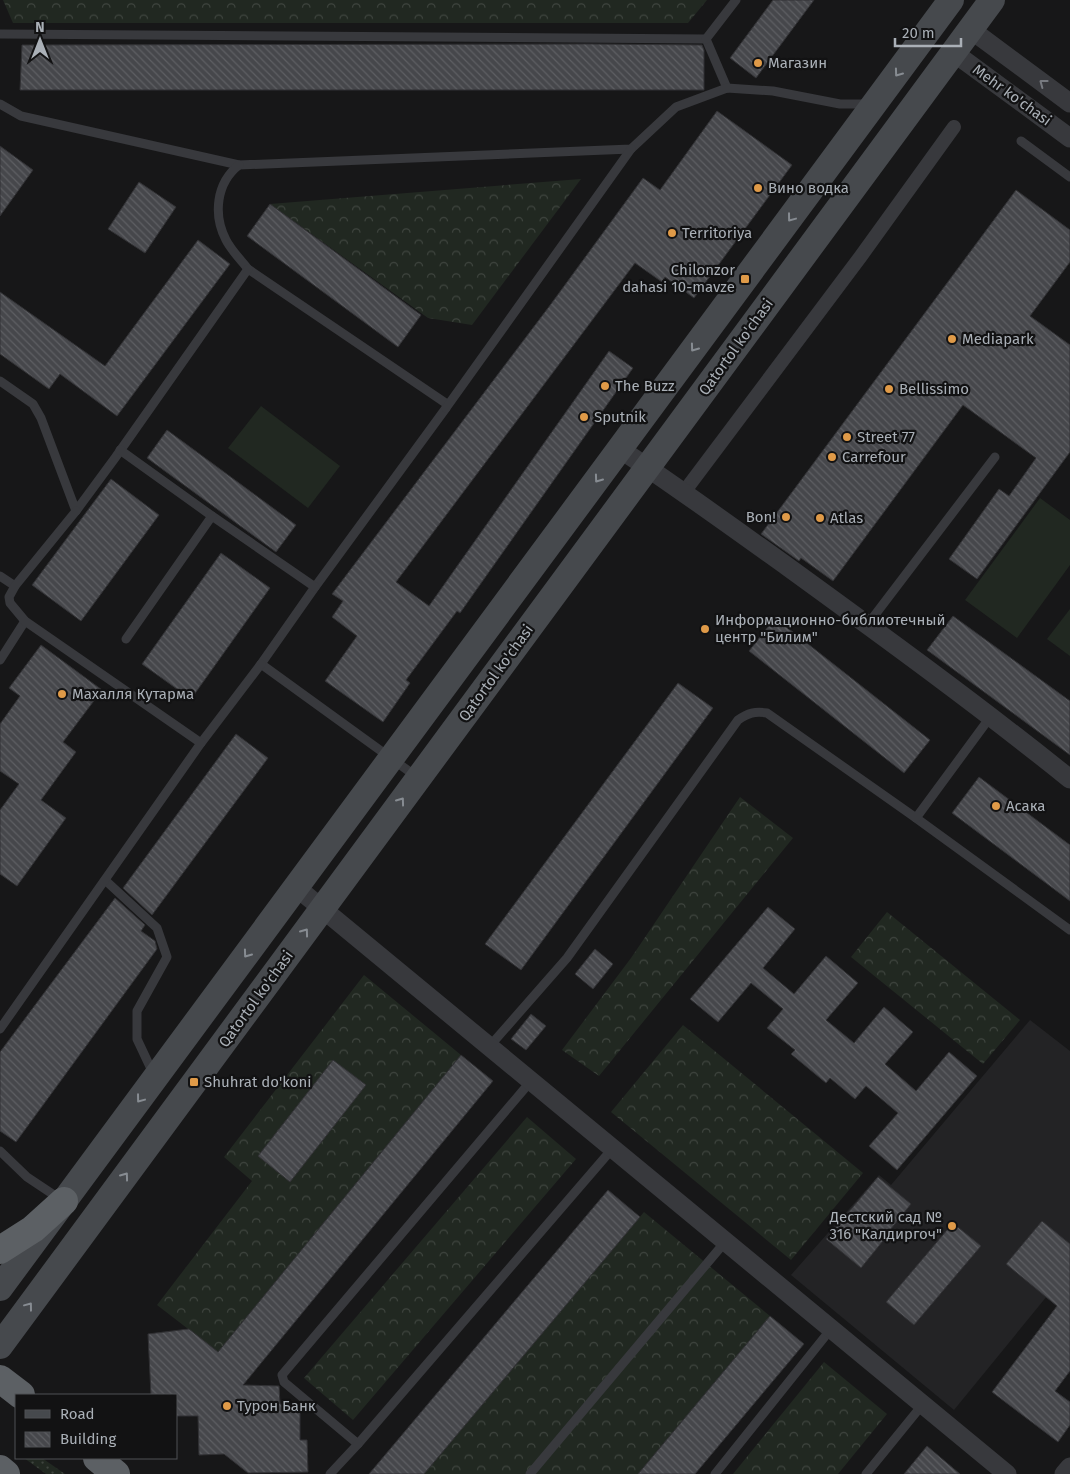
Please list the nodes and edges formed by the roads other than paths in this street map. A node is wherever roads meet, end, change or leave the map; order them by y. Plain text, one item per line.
1 (736, 0) edge
2 (992, 0) edge
3 (947, 5) edge
4 (970, 29) junction
5 (0, 34) edge
6 (927, 34) junction
7 (706, 39) junction
8 (953, 52) junction
9 (727, 88) junction
10 (1070, 103) edge
11 (0, 104) edge
12 (875, 104) junction
13 (954, 127) dead end
14 (1070, 138) edge
15 (1022, 141) dead end
16 (631, 148) junction
17 (239, 166) junction
18 (1070, 177) edge
19 (248, 269) junction
20 (0, 381) edge
21 (446, 408) junction
22 (620, 449) junction
23 (120, 450) junction
24 (995, 457) dead end
25 (648, 467) junction
26 (684, 492) junction
27 (76, 510) junction
28 (212, 516) junction
29 (0, 576) edge
30 (15, 586) junction
31 (315, 587) junction
32 (25, 621) junction
33 (868, 624) junction
34 (126, 639) dead end
35 (0, 660) edge
36 (261, 664) junction
37 (992, 716) junction
38 (201, 743) junction
39 (391, 758) junction
40 (418, 778) junction
41 (1070, 779) edge
42 (916, 818) junction
43 (105, 880) junction
44 (296, 887) junction
45 (322, 908) junction
46 (1070, 930) edge
47 (0, 1029) edge
48 (489, 1047) junction
49 (155, 1078) junction
50 (531, 1081) junction
51 (612, 1148) junction
52 (0, 1151) edge
53 (64, 1201) junction
54 (725, 1242) junction
55 (0, 1250) edge
56 (0, 1288) edge
57 (832, 1329) junction
58 (0, 1346) edge
59 (0, 1379) edge
60 (20, 1394) edge
61 (923, 1404) junction
62 (358, 1444) junction
63 (98, 1459) edge
64 (1070, 1467) edge
65 (0, 1469) edge
66 (6, 1474) edge
67 (116, 1474) edge
68 (330, 1474) edge
69 (530, 1474) edge
70 (715, 1474) edge
71 (866, 1474) edge
72 (1007, 1474) edge
73 (1064, 1474) edge

1 - 7 lane
2 - 4 main road, Qatortol ko'chasi
3 - 4 main road
3 - 6 main road
4 - 6 main road
4 - 8 main road, Qatortol ko'chasi
10 -> 4 street, Mehr ko'chasi
5 - 7 lane
6 - 8 main road
6 -> 12 main road
7 - 9 lane
8 - 14 street, Mehr ko'chasi
8 - 25 main road, Qatortol ko'chasi
9 - 12 lane
9 - 16 lane
11 - 17 lane
12 -> 22 main road
13 - 26 street
15 - 18 lane
16 - 17 lane
16 - 21 lane
17 - 19 lane
19 - 21 lane
19 - 23 lane
20 - 27 lane
21 - 31 lane
22 - 25 street
22 -> 39 main road
23 - 27 lane
23 - 28 lane
24 - 33 lane
25 - 26 street
25 - 40 main road, Qatortol ko'chasi
26 - 33 street
27 - 30 lane
28 - 31 lane
28 - 34 lane
29 - 30 lane
30 - 32 lane
31 - 36 lane
32 - 35 lane
32 - 38 lane
33 - 37 street
36 - 38 lane
36 - 39 lane
37 - 41 street
37 - 42 lane
38 - 43 lane
39 - 40 lane
39 - 44 main road
45 -> 40 main road, Qatortol ko'chasi
42 - 46 lane
42 - 48 lane
43 - 47 lane
43 - 49 lane
44 - 45 street
44 -> 49 main road
45 - 48 street
58 -> 45 main road, Qatortol ko'chasi
48 - 50 street
49 -> 53 main road
50 - 51 street
50 - 62 lane
51 - 54 street
51 - 62 lane
52 - 53 lane
53 - 55 highway
53 - 56 main road
54 - 57 street
54 - 69 lane
57 - 61 street
57 - 70 lane
59 - 60 highway
61 - 71 lane
61 - 72 street
62 - 68 lane
63 - 67 highway
64 - 73 street
65 - 66 highway

